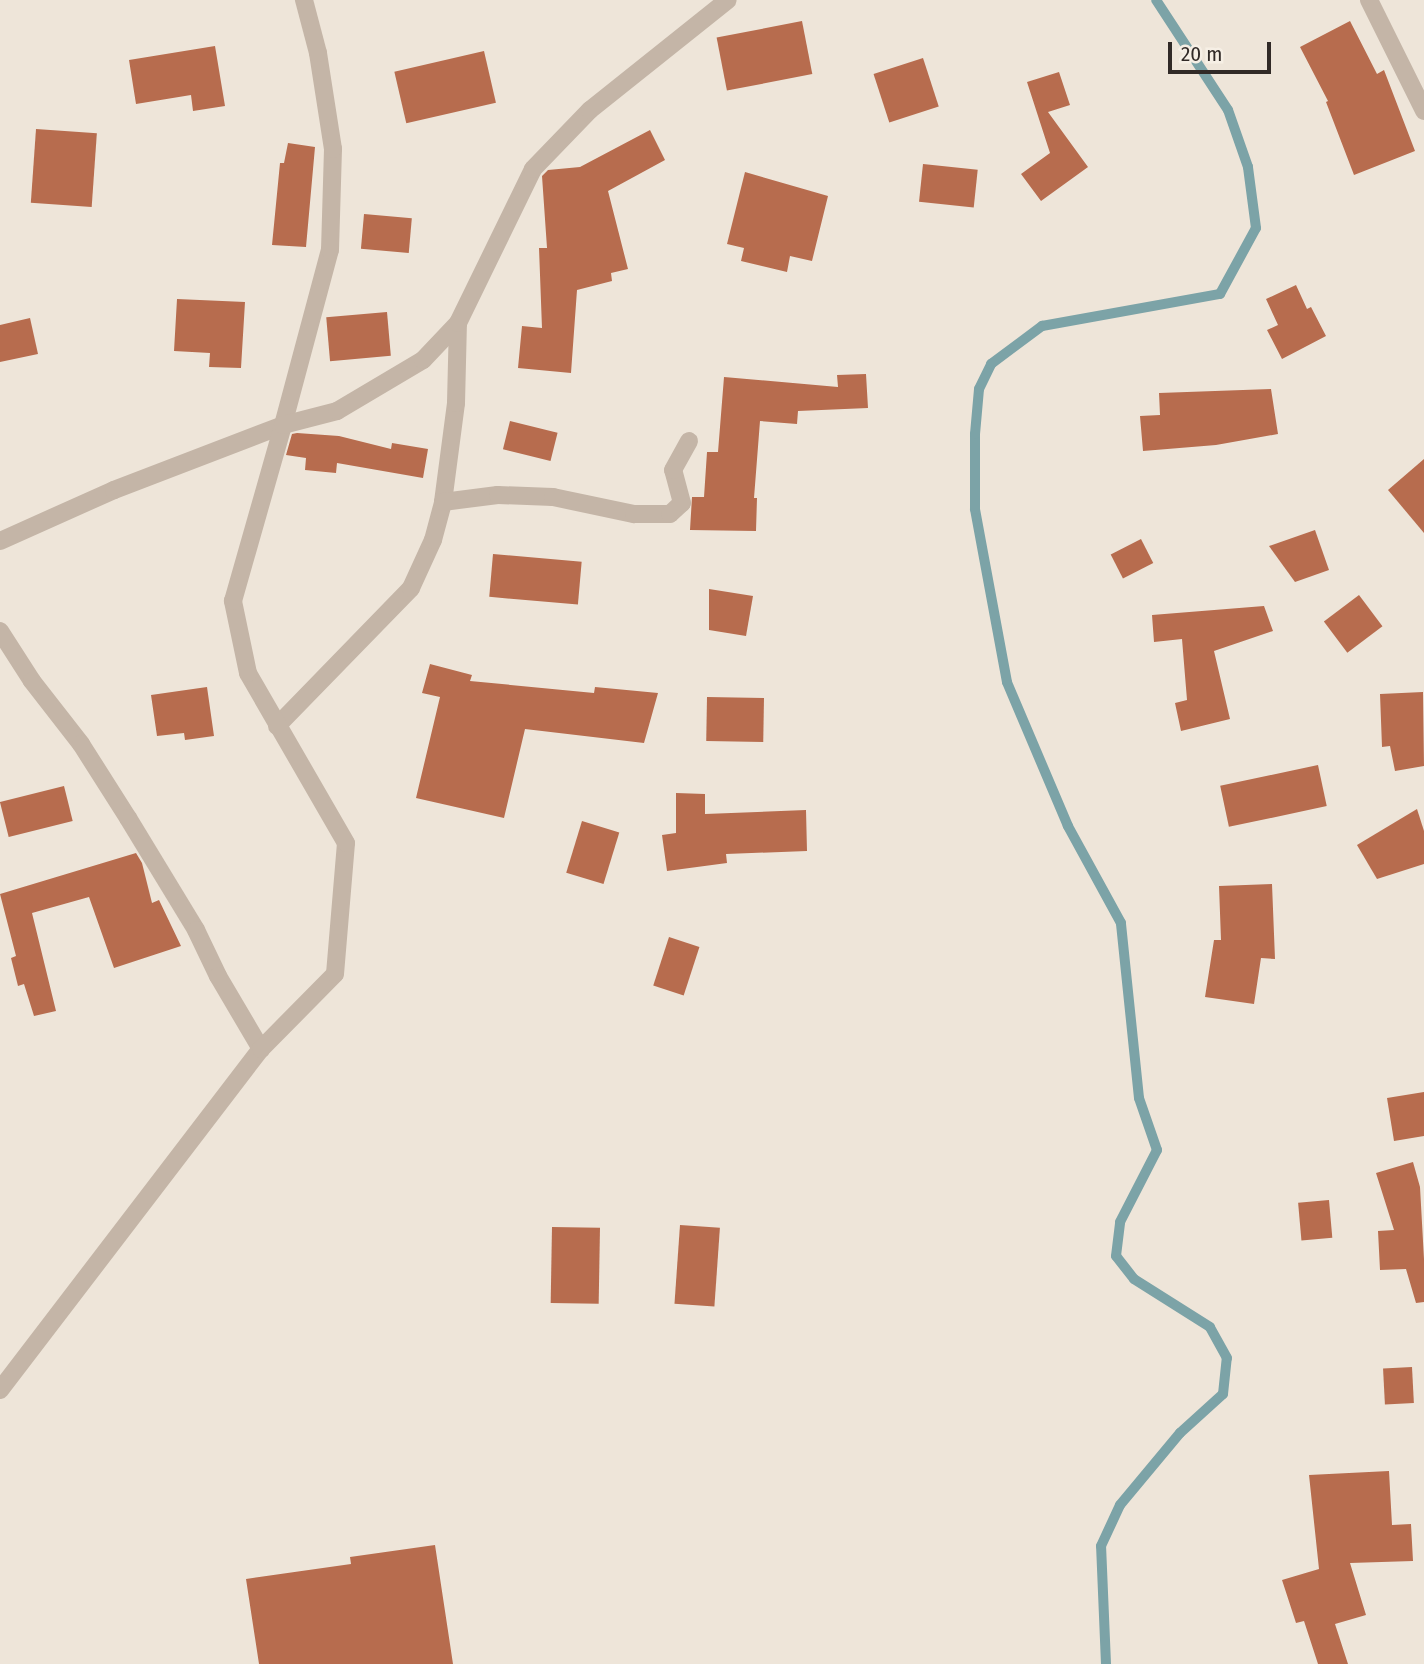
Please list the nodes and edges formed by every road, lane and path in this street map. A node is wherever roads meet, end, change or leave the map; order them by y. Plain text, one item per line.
1 (304, 0) edge
2 (728, 0) edge
3 (1369, 0) edge
4 (1424, 111) edge
5 (458, 323) junction
6 (283, 425) junction
7 (689, 441) dead end
8 (443, 502) junction
9 (0, 541) edge
10 (0, 631) edge
11 (276, 726) junction
12 (261, 1049) junction
13 (0, 1390) edge

1 - 6 street
2 - 5 street
3 - 4 street
5 - 6 street
5 - 8 street
6 - 9 street
6 - 11 street
7 - 8 street
8 - 11 street
10 - 12 street
11 - 12 street
12 - 13 street

